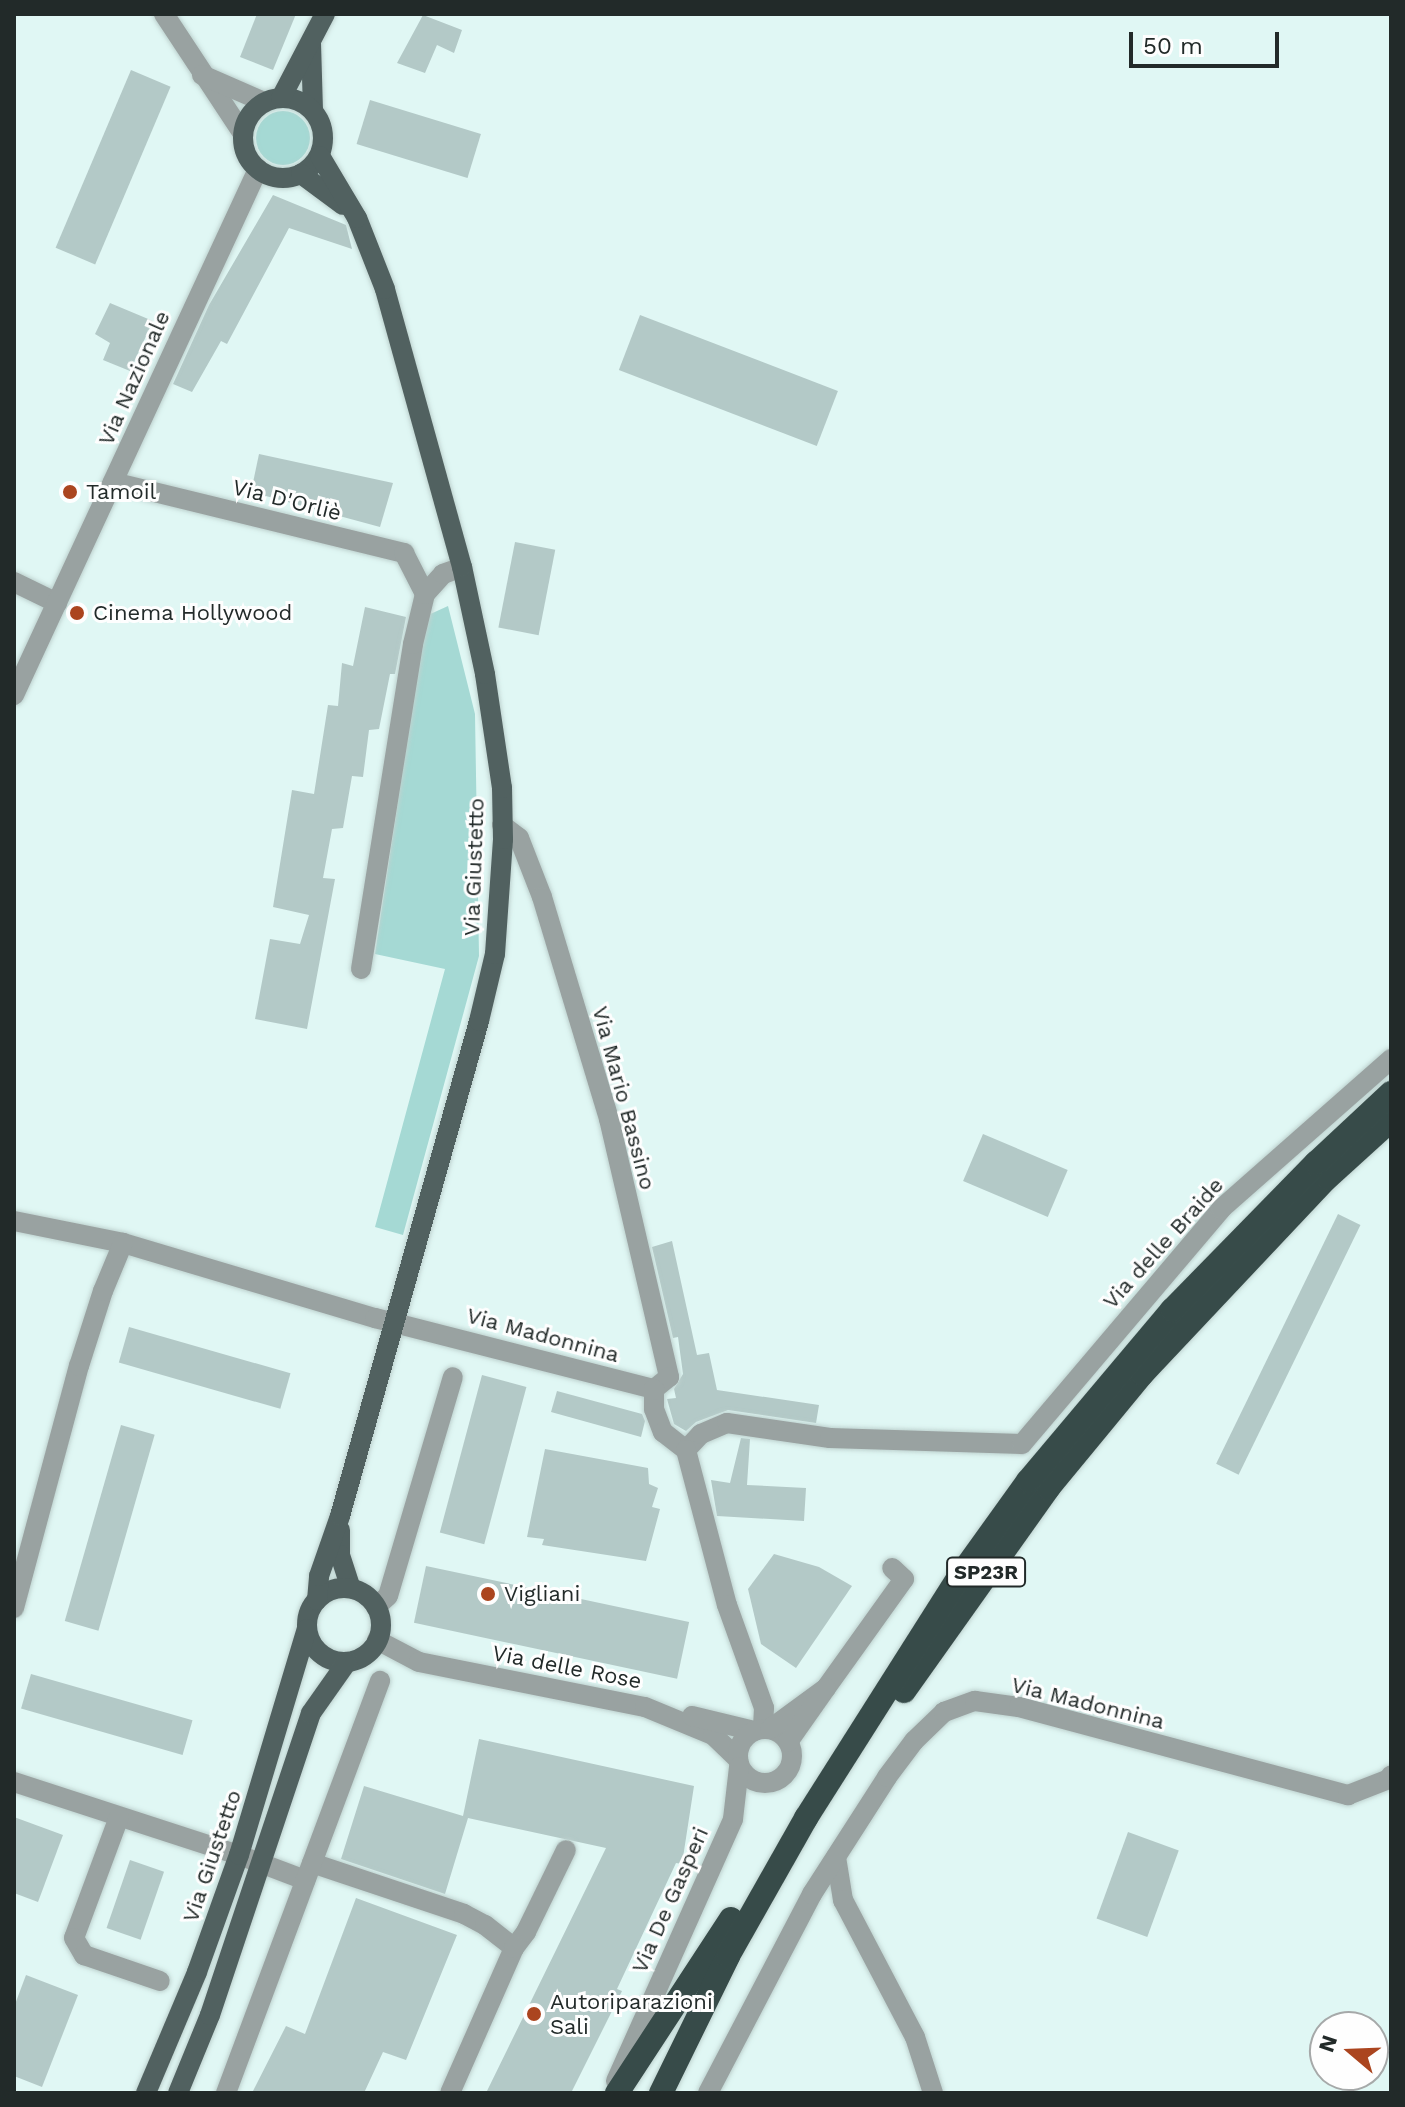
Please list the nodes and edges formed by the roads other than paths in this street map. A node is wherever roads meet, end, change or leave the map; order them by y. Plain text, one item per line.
1 (164, 14) edge
2 (325, 14) edge
3 (311, 43) junction
4 (201, 75) junction
5 (273, 100) junction
6 (313, 110) junction
7 (243, 134) junction
8 (320, 156) junction
9 (258, 169) junction
10 (301, 174) junction
11 (357, 218) junction
12 (113, 482) junction
13 (462, 567) junction
14 (14, 582) edge
15 (425, 594) junction
16 (57, 603) junction
17 (14, 695) edge
18 (502, 825) junction
19 (361, 969) dead end
20 (1391, 1059) edge
21 (1391, 1093) edge
22 (1391, 1120) edge
23 (14, 1221) edge
24 (123, 1243) junction
25 (395, 1321) junction
26 (453, 1377) dead end
27 (654, 1389) junction
28 (686, 1450) junction
29 (340, 1516) junction
30 (892, 1568) dead end
31 (351, 1588) junction
32 (317, 1600) junction
33 (376, 1607) junction
34 (14, 1608) edge
35 (307, 1629) junction
36 (377, 1640) junction
37 (347, 1662) junction
38 (380, 1681) dead end
39 (826, 1688) junction
40 (645, 1707) junction
41 (762, 1730) junction
42 (788, 1742) junction
43 (738, 1763) junction
44 (1391, 1775) edge
45 (14, 1782) edge
46 (119, 1817) junction
47 (806, 1818) junction
48 (566, 1850) dead end
49 (239, 1855) junction
50 (836, 1857) junction
51 (262, 1866) junction
52 (309, 1871) junction
53 (514, 1948) junction
54 (160, 1981) dead end
55 (151, 2085) edge
56 (181, 2092) edge
57 (226, 2093) edge
58 (450, 2093) edge
59 (611, 2093) edge
60 (617, 2093) edge
61 (661, 2093) edge
62 (676, 2093) edge
63 (708, 2093) edge
64 (933, 2093) edge

1 - 4 street
2 - 3 main road
3 - 5 main road
3 - 6 main road
4 - 5 street
4 - 7 street
5 - 6 main road
5 - 7 main road
6 - 8 main road
7 - 9 main road
8 - 10 main road
8 - 11 main road, Via Giustetto
9 - 10 main road
9 - 12 street, Via Nazionale
10 - 11 main road, Via Giustetto
11 - 13 main road, Via Giustetto
12 - 15 street, Via D'Orliè
12 - 16 street, Via Nazionale
13 - 15 street
13 - 18 main road, Via Giustetto
14 - 16 street
15 - 19 street
16 - 17 street, Via Nazionale
18 - 25 main road, Via Giustetto
18 - 27 street, Via Mario Bassino
20 - 28 street, Via delle Braide
21 - 47 highway, SP23R
22 - 62 highway, SP23R
23 - 24 street, Via Madonnina
24 - 25 street, Via Madonnina
24 - 34 street
25 - 27 street, Via Madonnina
25 - 29 main road, Via Giustetto
26 - 33 street
27 - 28 street
28 - 41 street
29 - 31 main road, Via Giustetto
29 - 32 main road, Via Giustetto
30 - 39 street
31 - 32 main road
31 - 33 main road
32 - 35 main road
33 - 36 main road
35 - 37 main road
35 - 49 main road, Via Giustetto
36 - 37 main road
36 - 40 street, Via delle Rose
37 - 51 main road
38 - 52 street
39 - 41 street
39 - 42 street
40 - 41 street
40 - 43 street, Via delle Rose
41 - 42 street
41 - 43 street
42 - 43 street, Via delle Rose
43 - 59 street, Via De Gasperi
44 - 50 street, Via Madonnina
45 - 46 street
46 - 49 street
46 - 54 street
47 - 60 highway
47 - 61 highway, SP23R
48 - 53 street
49 - 51 street
49 - 55 main road, Via Giustetto
50 - 63 street, Via Madonnina
50 - 64 street
51 - 52 street
51 - 56 main road
52 - 53 street
52 - 57 street
53 - 58 street
55 - 56 main road

